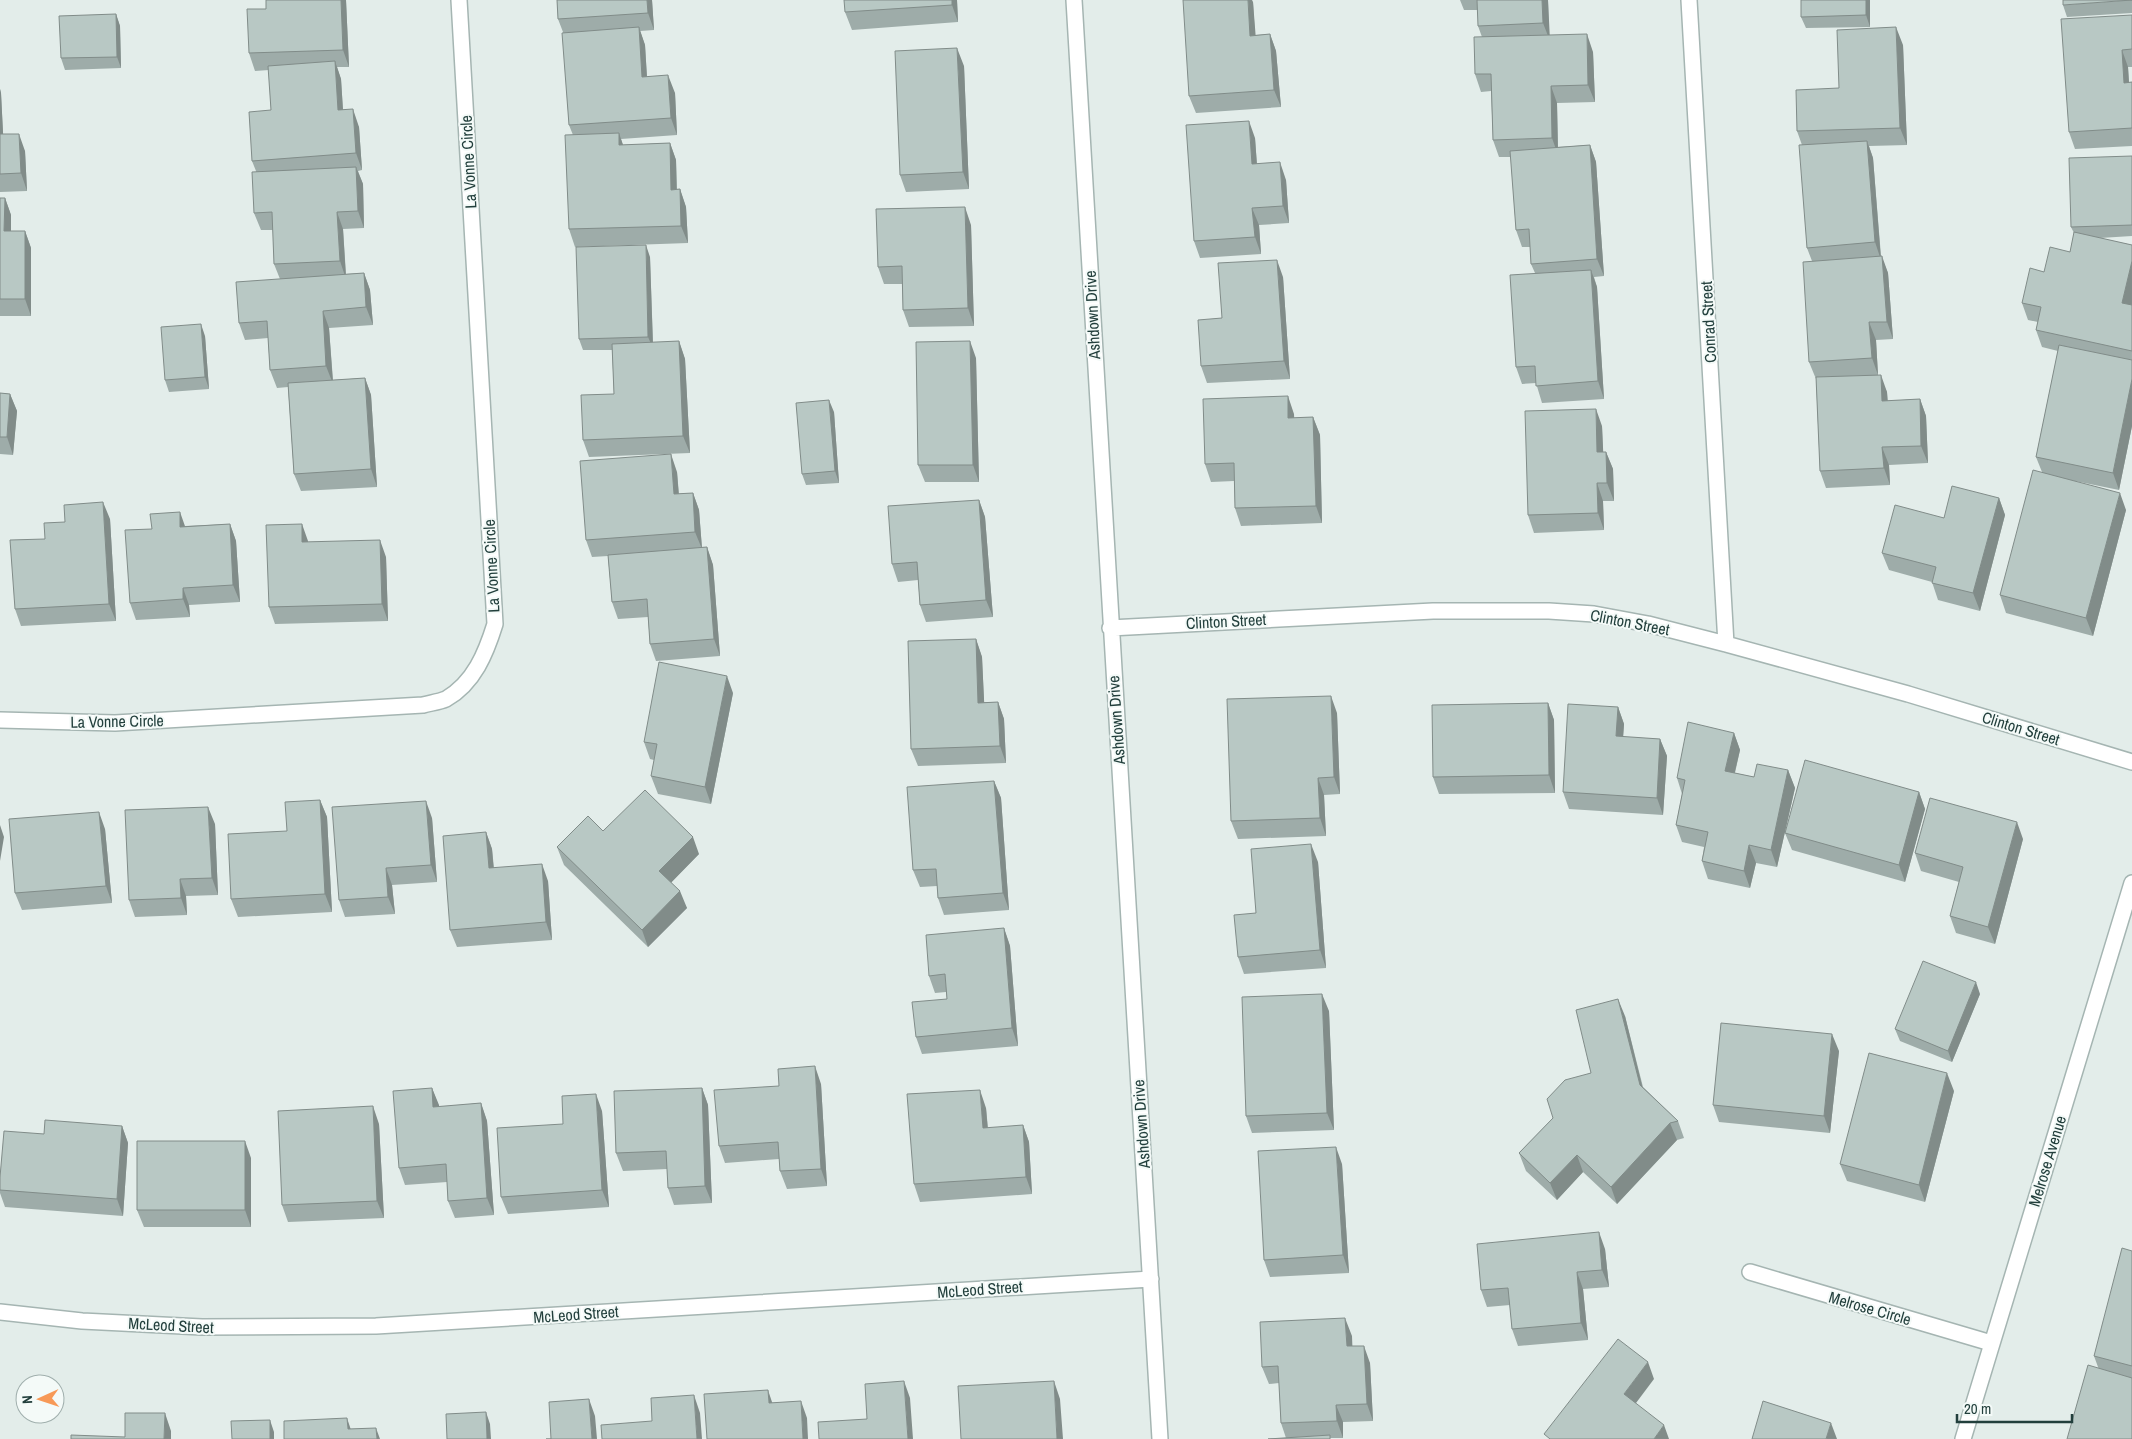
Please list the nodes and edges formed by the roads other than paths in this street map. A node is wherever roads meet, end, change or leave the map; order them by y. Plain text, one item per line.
1 (459, 0) edge
2 (1074, 0) edge
3 (1690, 0) edge
4 (1110, 628) junction
5 (1726, 644) junction
6 (0, 720) edge
7 (2132, 762) edge
8 (2132, 883) edge
9 (1750, 1272) dead end
10 (1151, 1279) junction
11 (0, 1312) edge
12 (1991, 1343) junction
13 (1160, 1439) edge
14 (1963, 1439) edge

1 - 6 street, La Vonne Circle
2 - 4 street, Ashdown Drive
3 - 5 street, Conrad Street
4 - 5 street, Clinton Street
4 - 10 street, Ashdown Drive
5 - 7 street, Clinton Street
8 - 12 street, Melrose Avenue
9 - 12 street, Melrose Circle
10 - 11 street, McLeod Street
10 - 13 street, Ashdown Drive
12 - 14 street, Melrose Avenue

